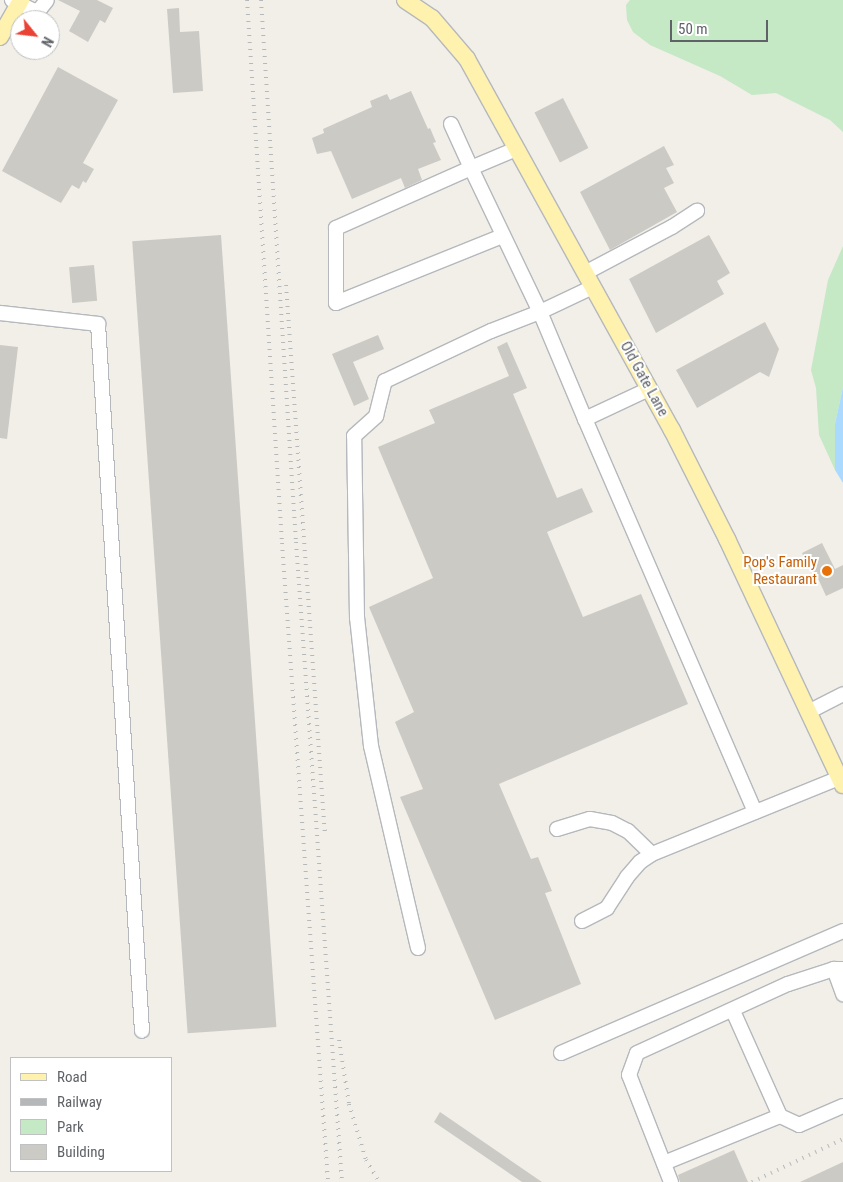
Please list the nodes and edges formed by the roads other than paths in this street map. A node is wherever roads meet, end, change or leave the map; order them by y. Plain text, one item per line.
1 (47, 0) edge
2 (405, 0) edge
3 (17, 1) edge
4 (422, 5) edge
5 (0, 37) edge
6 (451, 124) dead end
7 (516, 149) junction
8 (471, 168) junction
9 (697, 211) dead end
10 (503, 236) junction
11 (589, 280) junction
12 (540, 312) junction
13 (0, 313) edge
14 (650, 389) junction
15 (585, 419) junction
16 (843, 694) edge
17 (808, 712) junction
18 (842, 783) edge
19 (755, 812) junction
20 (557, 829) dead end
21 (652, 854) junction
22 (582, 921) dead end
23 (843, 931) edge
24 (418, 948) dead end
25 (838, 969) edge
26 (843, 994) edge
27 (733, 1011) junction
28 (142, 1031) dead end
29 (561, 1053) dead end
30 (843, 1106) edge
31 (780, 1116) junction
32 (664, 1163) junction
33 (671, 1182) edge

1 - 3 street
2 - 4 main road, Old Gate Lane
3 - 5 main road
4 - 7 main road, Old Gate Lane
6 - 8 street
7 - 8 street
7 - 11 main road, Old Gate Lane
8 - 10 street
8 - 10 street
9 - 11 street
10 - 12 street
11 - 12 street
11 - 14 main road, Old Gate Lane
12 - 15 street
12 - 24 street
13 - 28 street
14 - 15 street
14 - 17 main road, Old Gate Lane
15 - 19 street
16 - 17 street
17 - 18 main road, Old Gate Lane
18 - 19 street
19 - 21 street
20 - 21 street
21 - 22 street
23 - 29 street
25 - 26 street
25 - 27 street
27 - 31 street
27 - 32 street
30 - 31 street
31 - 32 street
32 - 33 street

